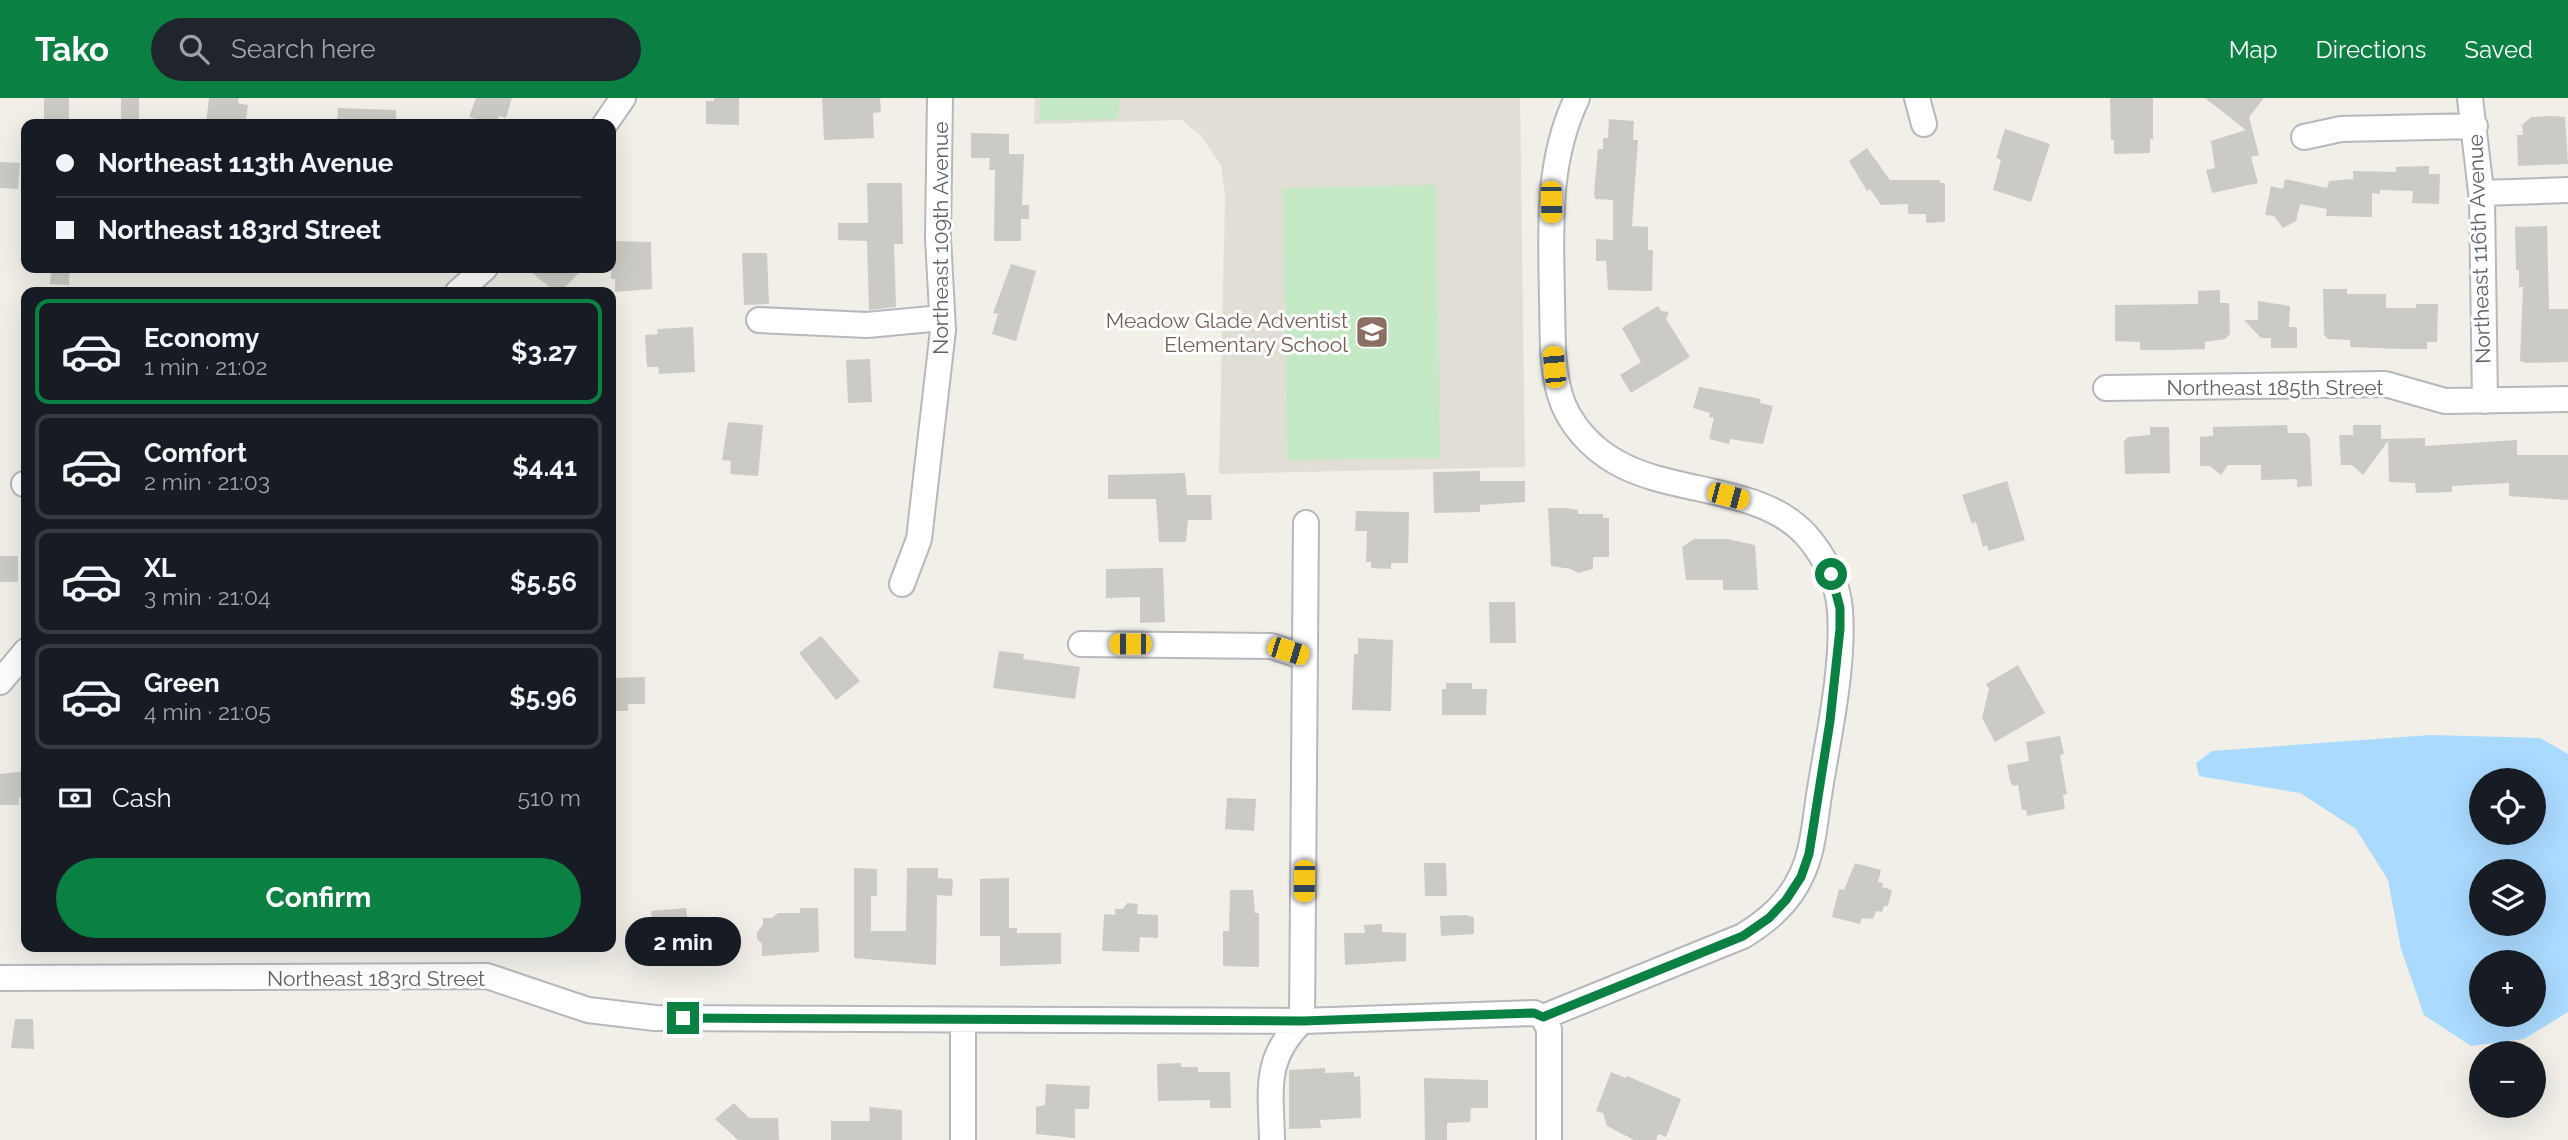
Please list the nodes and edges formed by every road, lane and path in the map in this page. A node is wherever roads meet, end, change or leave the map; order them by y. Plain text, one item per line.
1 (623, 98) edge
2 (940, 98) edge
3 (1577, 98) edge
4 (1917, 98) edge
5 (2470, 98) edge
6 (608, 119) edge
7 (1924, 124) dead end
8 (2475, 126) junction
9 (2304, 137) dead end
10 (2568, 190) edge
11 (2481, 193) junction
12 (479, 273) edge
13 (464, 287) edge
14 (942, 318) junction
15 (760, 320) dead end
16 (2106, 388) dead end
17 (2568, 399) edge
18 (2485, 401) junction
19 (1306, 523) dead end
20 (902, 584) dead end
21 (1081, 644) dead end
22 (1305, 657) junction
23 (21, 658) edge
24 (0, 682) edge
25 (0, 978) edge
26 (1543, 1017) junction
27 (962, 1020) junction
28 (1303, 1021) junction
29 (963, 1140) edge
30 (1272, 1140) edge
31 (1549, 1140) edge

1 - 6 street
2 - 14 street, Northeast 109th Avenue
3 - 26 street
4 - 7 street
5 - 8 street, Northeast 116th Avenue
8 - 9 street
8 - 11 street, Northeast 116th Avenue
10 - 11 street
11 - 18 street, Northeast 116th Avenue
12 - 13 street
14 - 15 street
14 - 20 street, Northeast 109th Avenue
16 - 18 street, Northeast 185th Street
17 - 18 street, Northeast 185th Street
19 - 22 street
21 - 22 street
22 - 28 street
23 - 24 street
25 - 27 street, Northeast 183rd Street
26 - 28 street, Northeast 183rd Street
26 - 31 street
27 - 28 street, Northeast 183rd Street
27 - 29 street
28 - 30 street

